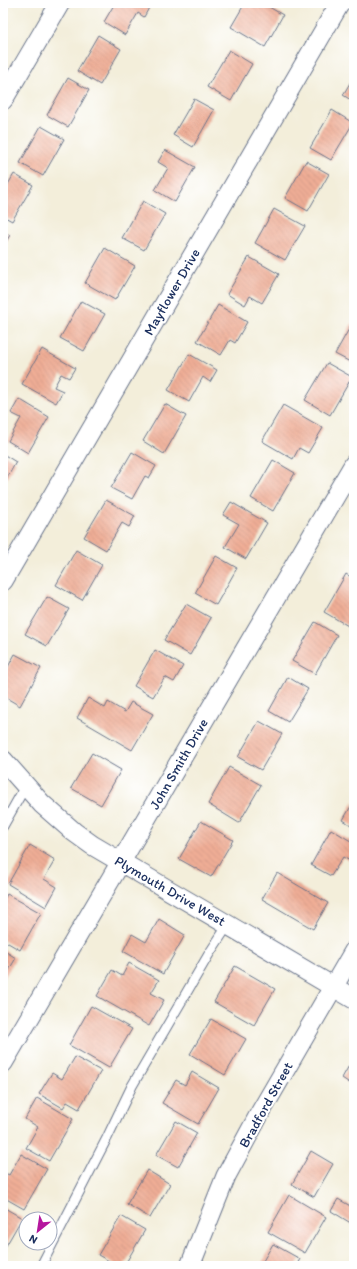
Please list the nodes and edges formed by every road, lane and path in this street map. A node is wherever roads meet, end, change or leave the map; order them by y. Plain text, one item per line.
1 (60, 3) edge
2 (340, 3) edge
3 (3, 100) edge
4 (354, 464) edge
5 (3, 581) edge
6 (3, 760) edge
7 (26, 787) junction
8 (3, 826) edge
9 (121, 862) junction
10 (228, 924) junction
11 (354, 951) edge
12 (333, 986) junction
13 (354, 999) edge
14 (3, 1064) edge
15 (41, 1266) edge
16 (190, 1266) edge

1 - 3 street
2 - 5 street, Mayflower Drive
4 - 9 street, John Smith Drive
6 - 7 street, Plymouth Drive West
7 - 8 lane
7 - 9 street, Plymouth Drive West
9 - 10 street, Plymouth Drive West
9 - 14 street, John Smith Drive
10 - 12 street, Plymouth Drive West
10 - 15 lane
11 - 12 street, Bradford Street
12 - 13 street, Plymouth Drive West
12 - 16 street, Bradford Street

